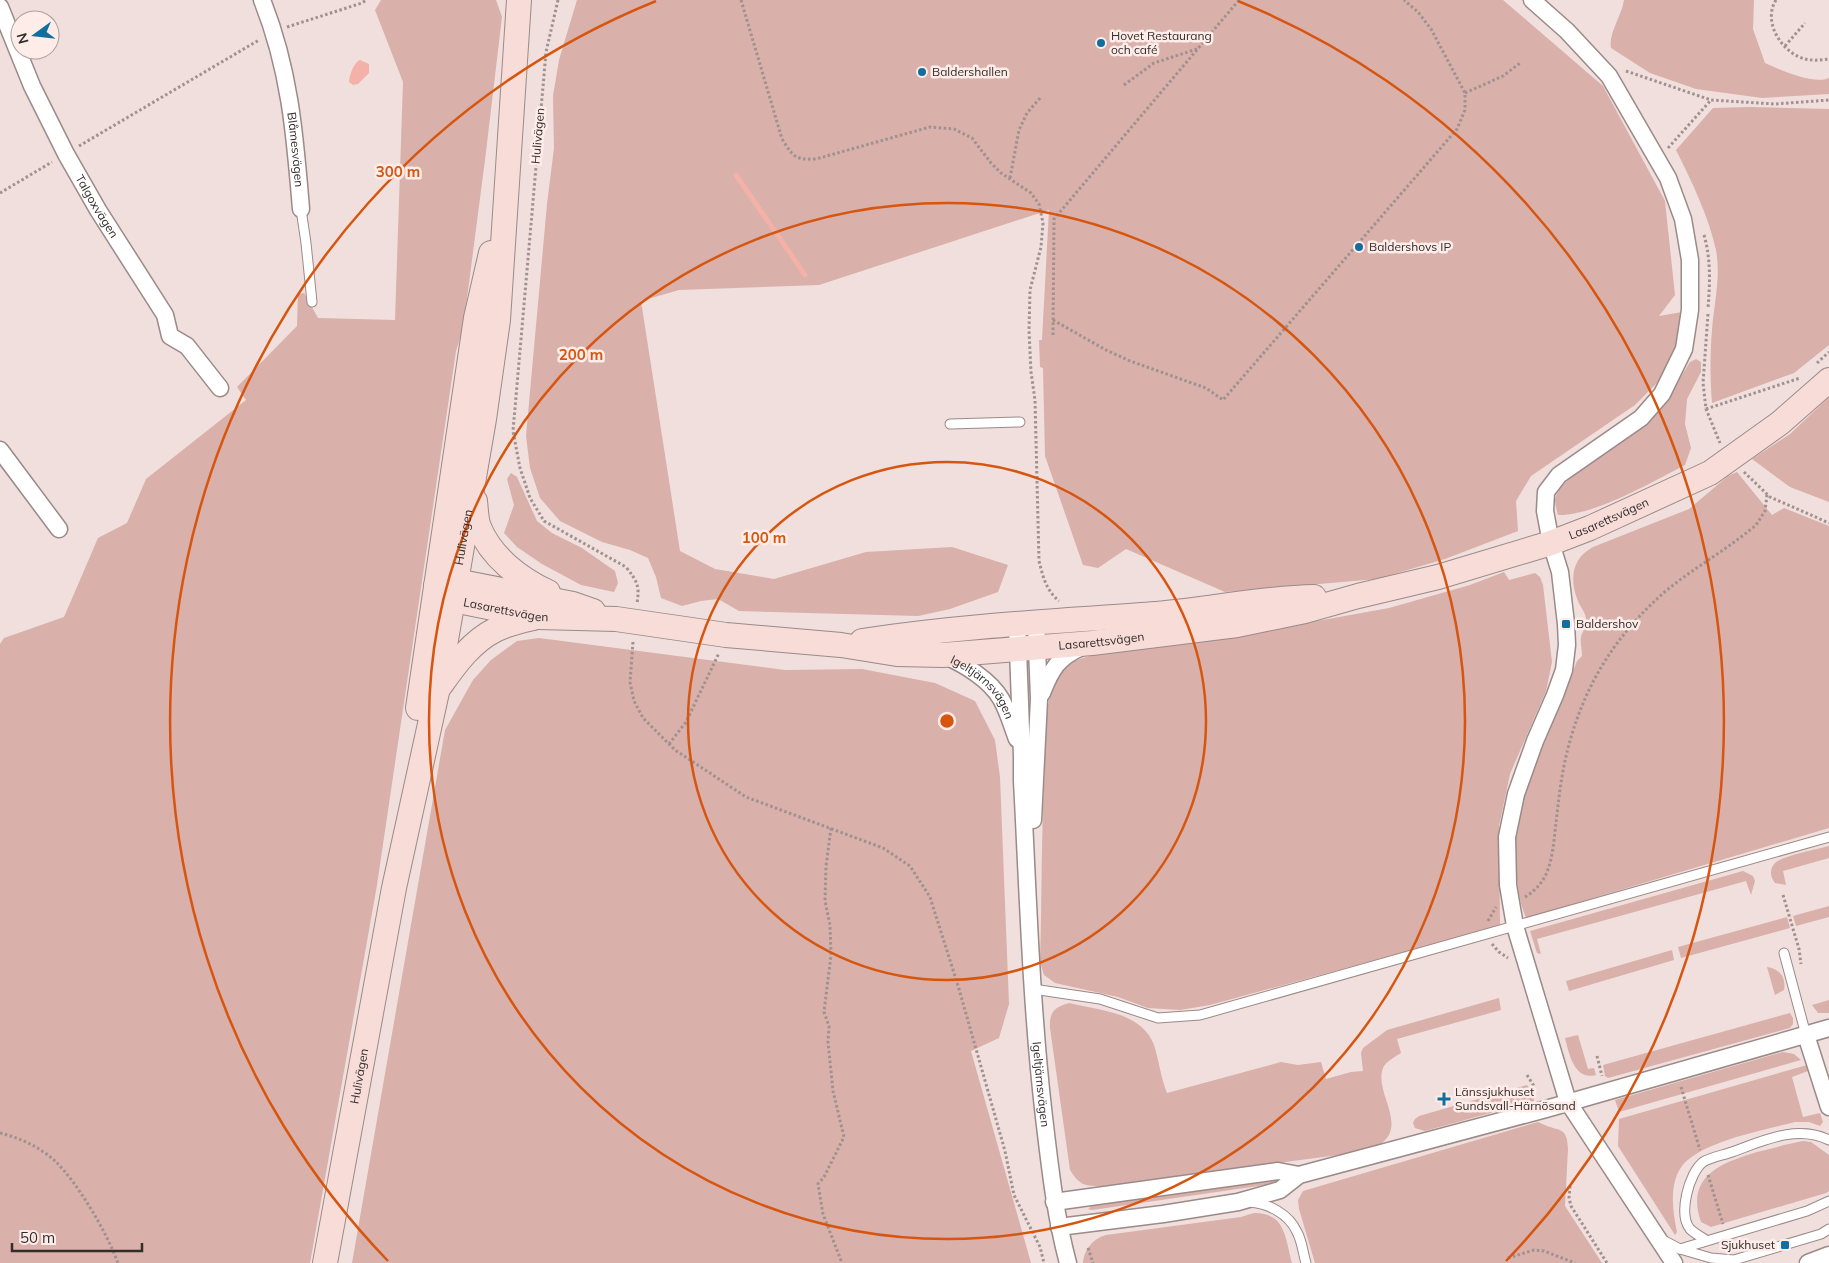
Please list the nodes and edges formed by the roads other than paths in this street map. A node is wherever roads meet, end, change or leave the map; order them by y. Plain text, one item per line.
1 (262, 0) edge
2 (520, 0) edge
3 (1532, 0) edge
4 (0, 7) edge
5 (506, 182) junction
6 (301, 209) joint
7 (312, 302) dead end
8 (1829, 380) edge
9 (220, 388) dead end
10 (1020, 422) dead end
11 (950, 424) dead end
12 (0, 450) edge
13 (473, 484) junction
14 (59, 529) dead end
15 (1551, 543) junction
16 (449, 589) junction
17 (1358, 596) junction
18 (574, 604) junction
19 (538, 617) junction
20 (616, 619) junction
21 (1026, 623) junction
22 (1092, 643) junction
23 (841, 645) junction
24 (1028, 648) junction
25 (942, 655) junction
26 (437, 692) junction
27 (1040, 699) junction
28 (1022, 756) junction
29 (1829, 837) edge
30 (394, 888) junction
31 (1029, 904) junction
32 (1515, 926) junction
33 (1784, 953) dead end
34 (1032, 989) junction
35 (1829, 1028) edge
36 (1806, 1035) junction
37 (1568, 1102) junction
38 (1829, 1108) edge
39 (1829, 1140) edge
40 (1299, 1175) junction
41 (1829, 1201) edge
42 (1054, 1202) junction
43 (1238, 1202) junction
44 (1059, 1227) junction
45 (1829, 1228) edge
46 (1706, 1240) junction
47 (1829, 1255) edge
48 (1677, 1256) edge
49 (325, 1263) edge
50 (1068, 1263) edge
51 (1306, 1263) edge
52 (1808, 1263) edge

1 - 6 street, Blåmesvägen
2 - 5 street, Hulivägen
3 - 15 street
4 - 9 street, Talgoxvägen
5 - 13 street, Hulivägen
5 - 16 street, Hulivägen
6 - 7 lane, Blåmesvägen
8 - 15 street, Lasarettsvägen
10 - 11 lane
12 - 14 street
13 - 16 street, Hulivägen
13 - 18 street
15 - 17 street, Lasarettsvägen
15 - 32 street
16 - 18 street, Lasarettsvägen
16 - 19 street, Lasarettsvägen
16 - 26 street, Hulivägen
16 - 30 street, Hulivägen
17 - 21 street, Lasarettsvägen
17 - 22 street, Lasarettsvägen
18 - 20 street, Lasarettsvägen
19 - 20 street, Lasarettsvägen
19 - 26 street
20 - 23 street, Lasarettsvägen
21 - 23 street, Lasarettsvägen
21 - 24 street, Igeltjärnsvägen
22 - 24 street, Lasarettsvägen
22 - 27 street, Igeltjärnsvägen
23 - 25 street, Lasarettsvägen
24 - 25 street, Lasarettsvägen
24 - 27 street, Igeltjärnsvägen
24 - 28 street, Igeltjärnsvägen
25 - 28 street, Igeltjärnsvägen
26 - 30 street, Hulivägen
27 - 31 street, Igeltjärnsvägen
28 - 31 street, Igeltjärnsvägen
29 - 32 lane
30 - 49 street, Hulivägen
31 - 34 street, Igeltjärnsvägen
32 - 34 lane
32 - 37 street
33 - 36 lane
34 - 42 street, Igeltjärnsvägen
35 - 36 street
36 - 37 street
36 - 38 street
37 - 40 street
37 - 48 street
39 - 46 lane
40 - 42 street
40 - 43 street
41 - 46 lane
42 - 44 street, Igeltjärnsvägen
43 - 44 street
43 - 51 lane
44 - 50 street, Igeltjärnsvägen
45 - 48 lane
46 - 48 lane
47 - 52 street

